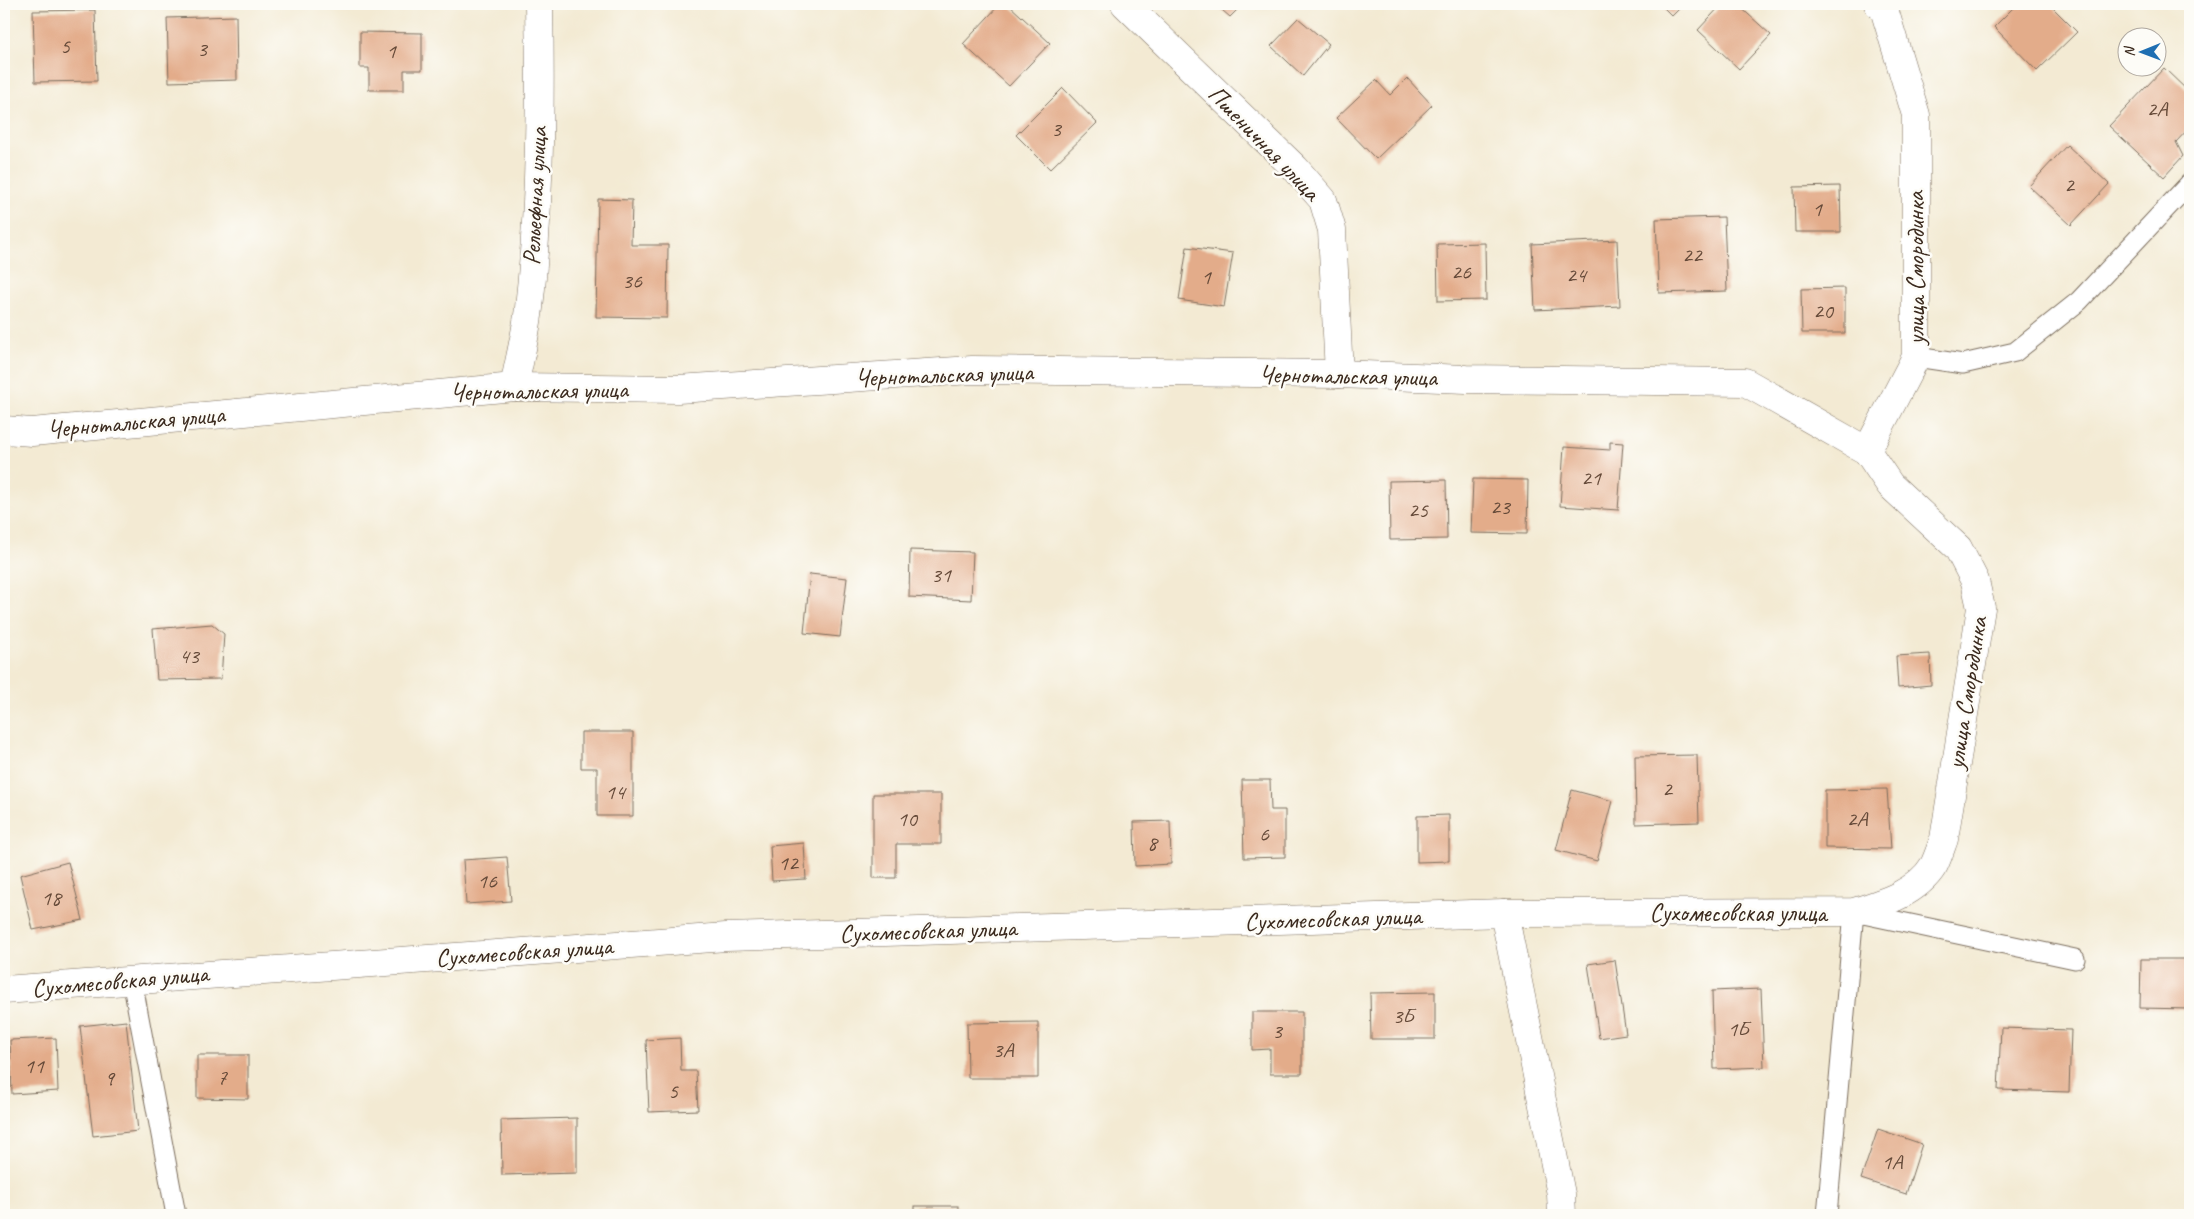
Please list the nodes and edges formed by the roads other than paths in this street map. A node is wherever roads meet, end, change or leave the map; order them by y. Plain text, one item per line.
1 (539, 4) edge
2 (1125, 4) edge
3 (1878, 4) edge
4 (2190, 183) edge
5 (1916, 357) junction
6 (1339, 374) junction
7 (514, 387) junction
8 (4, 430) edge
9 (1868, 451) junction
10 (1854, 912) junction
11 (1504, 913) junction
12 (2075, 959) dead end
13 (132, 980) junction
14 (4, 990) edge
15 (176, 1215) edge
16 (1562, 1215) edge
17 (1827, 1215) edge

1 - 7 street, Рельефная улица
2 - 6 street, Пшеничная улица
3 - 5 street, улица Смородинка
4 - 5 lane
5 - 9 street, улица Смородинка
6 - 7 street, Чернотальская улица
6 - 9 street, Чернотальская улица
7 - 8 street, Чернотальская улица
9 - 10 street, улица Смородинка
10 - 11 street, Сухомесовская улица
10 - 12 lane
10 - 17 lane
11 - 13 street, Сухомесовская улица
11 - 16 street
13 - 14 street, Сухомесовская улица
13 - 15 lane

